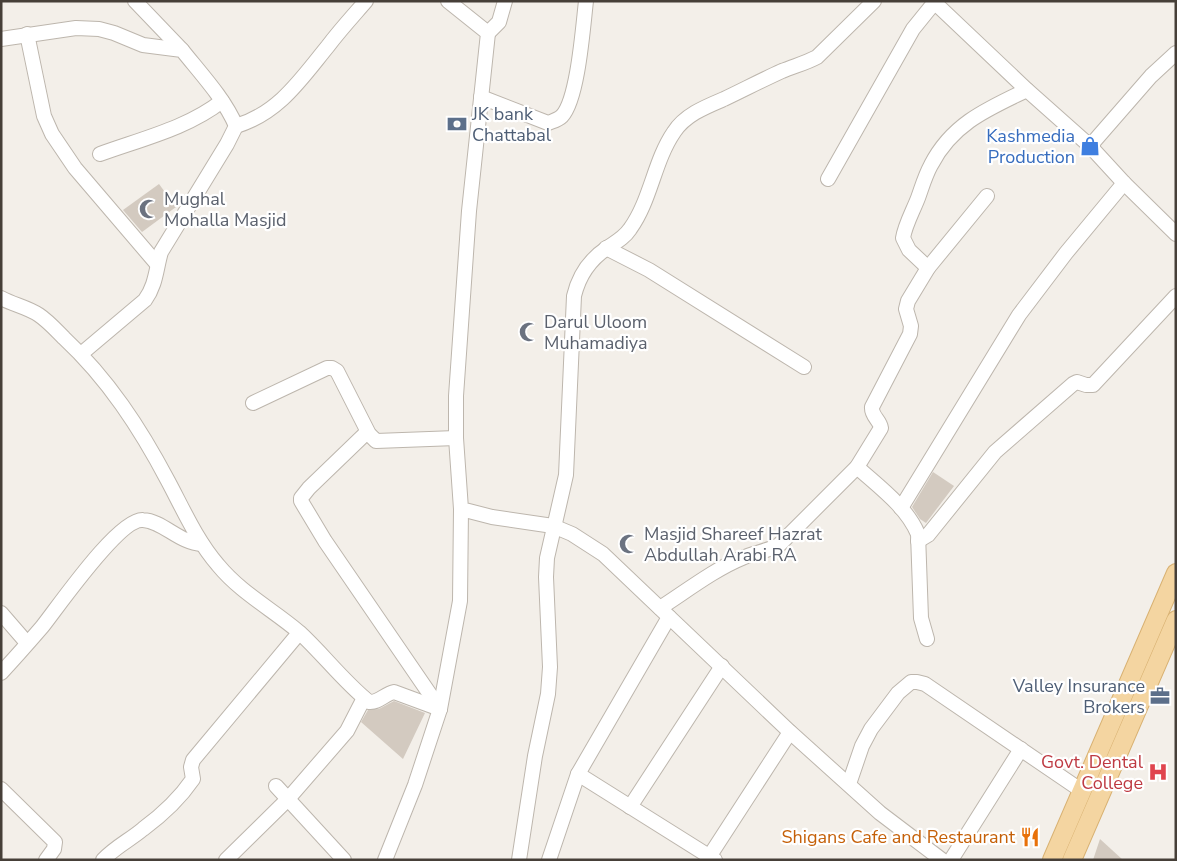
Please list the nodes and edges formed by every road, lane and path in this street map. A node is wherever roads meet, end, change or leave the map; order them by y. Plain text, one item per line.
1 (134, 1) edge
2 (366, 1) edge
3 (448, 1) edge
4 (505, 1) edge
5 (586, 1) edge
6 (874, 1) edge
7 (934, 2) edge
8 (488, 33) junction
9 (27, 34) junction
10 (1, 39) edge
11 (182, 50) junction
12 (1176, 53) edge
13 (1026, 90) junction
14 (481, 97) junction
15 (222, 101) junction
16 (236, 126) junction
17 (1090, 146) junction
18 (100, 154) dead end
19 (828, 179) dead end
20 (1124, 183) junction
21 (987, 196) dead end
22 (1176, 234) edge
23 (606, 248) junction
24 (157, 264) junction
25 (928, 268) junction
26 (1176, 296) edge
27 (1, 298) edge
28 (81, 354) junction
29 (804, 367) dead end
30 (253, 403) dead end
31 (369, 434) junction
32 (456, 438) junction
33 (857, 467) junction
34 (901, 508) junction
35 (461, 509) junction
36 (546, 526) junction
37 (918, 541) junction
38 (202, 544) junction
39 (1176, 573) edge
40 (665, 612) junction
41 (1, 613) edge
42 (1176, 620) edge
43 (299, 633) junction
44 (927, 639) dead end
45 (28, 643) junction
46 (722, 666) junction
47 (1, 673) edge
48 (364, 698) junction
49 (440, 710) junction
50 (790, 732) junction
51 (1021, 748) junction
52 (578, 774) junction
53 (849, 784) junction
54 (276, 786) dead end
55 (1, 789) edge
56 (1082, 791) junction
57 (288, 799) junction
58 (630, 806) junction
59 (710, 858) edge
60 (46, 860) edge
61 (102, 860) edge
62 (226, 860) edge
63 (344, 860) edge
64 (385, 860) edge
65 (519, 860) edge
66 (549, 860) edge
67 (942, 860) edge
68 (951, 860) edge
69 (1052, 860) edge
70 (1072, 860) edge

1 - 11 street
2 - 16 street
3 - 8 street
4 - 8 street
5 - 14 street
6 - 23 street
7 - 13 street
7 - 19 street
8 - 14 street
9 - 10 street
9 - 11 street
9 - 24 street
11 - 15 street
12 - 17 street
13 - 17 street
13 - 25 street
14 - 32 street
15 - 16 street
15 - 18 street
16 - 24 street
17 - 20 street
20 - 22 street
20 - 34 street
21 - 25 street
23 - 29 street
23 - 36 street
24 - 28 street
25 - 33 street
26 - 37 street
27 - 28 street
28 - 38 street
30 - 31 street
31 - 32 street
31 - 49 street
32 - 35 street
33 - 34 street
33 - 40 street
34 - 37 street
35 - 36 street
35 - 49 street
36 - 40 street
36 - 65 street
37 - 44 street
38 - 43 street
38 - 45 street
39 - 56 main road
40 - 46 street
40 - 52 street
41 - 45 street
42 - 70 main road
43 - 48 street
43 - 61 street
45 - 47 street
46 - 50 street
46 - 58 street
48 - 49 street
48 - 57 street
49 - 64 street
50 - 53 street
50 - 59 street
51 - 53 street
51 - 56 street
51 - 68 street
52 - 58 street
52 - 66 street
53 - 67 street
54 - 57 street
55 - 60 street
56 - 69 main road
57 - 62 street
57 - 63 street
58 - 59 street

